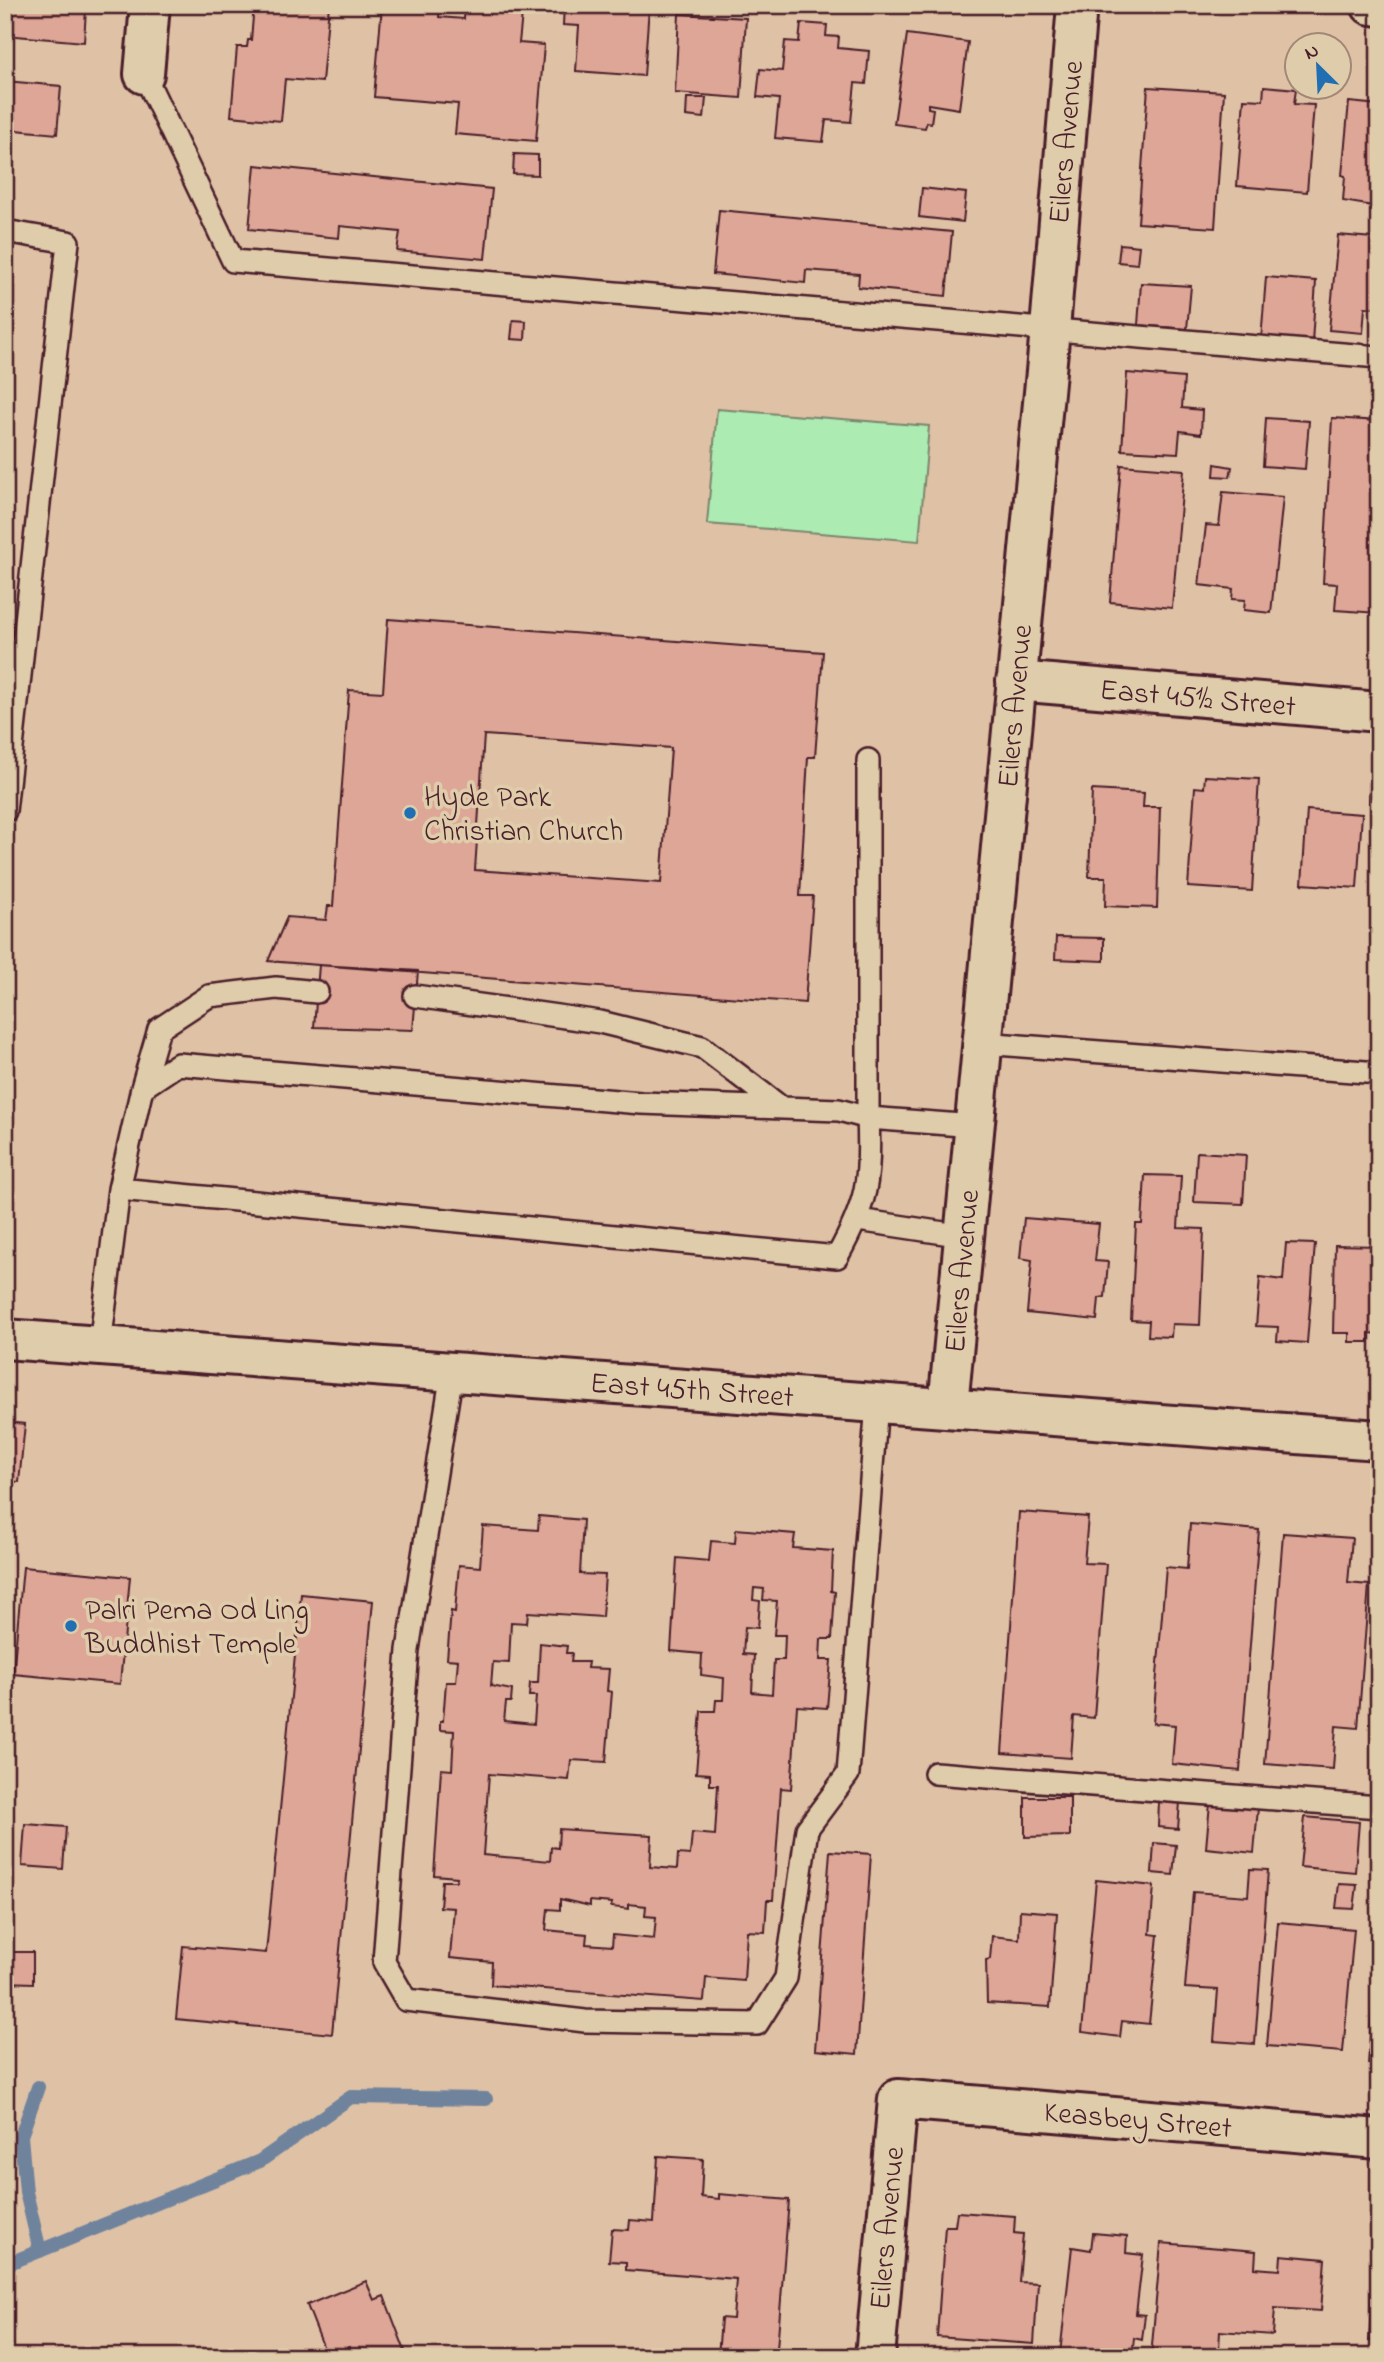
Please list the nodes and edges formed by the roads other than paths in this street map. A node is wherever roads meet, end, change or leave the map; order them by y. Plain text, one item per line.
1 (150, 5) edge
2 (1077, 5) edge
3 (1371, 5) edge
4 (1379, 6) edge
5 (145, 74) joint
6 (5, 231) edge
7 (1050, 330) junction
8 (1379, 357) edge
9 (1016, 681) junction
10 (1379, 712) edge
11 (868, 760) dead end
12 (5, 811) edge
13 (317, 992) dead end
14 (415, 996) dead end
15 (982, 1043) junction
16 (1379, 1073) edge
17 (142, 1088) junction
18 (782, 1108) junction
19 (868, 1118) junction
20 (975, 1126) junction
21 (120, 1189) junction
22 (858, 1220) junction
23 (964, 1236) junction
24 (5, 1339) edge
25 (100, 1346) junction
26 (452, 1372) junction
27 (877, 1402) junction
28 (948, 1407) junction
29 (1379, 1440) edge
30 (935, 1773) dead end
31 (1379, 1807) edge
32 (898, 2099) joint
33 (1379, 2138) edge
34 (875, 2357) edge

1 - 5 street
2 - 7 street, Eilers Avenue
3 - 4 street
5 - 7 lane
6 - 12 lane
7 - 8 lane
7 - 9 street, Eilers Avenue
9 - 10 street, East 45½ Street
9 - 15 street, Eilers Avenue
11 - 19 lane
13 - 17 lane
14 - 18 lane
15 - 16 lane
15 - 20 street, Eilers Avenue
17 - 18 lane
17 - 21 lane
18 - 19 lane
19 - 20 lane
19 - 22 lane
20 - 23 street, Eilers Avenue
21 - 22 lane
21 - 25 lane
22 - 23 lane
23 - 28 street, Eilers Avenue
24 - 25 street, East 45th Street
25 - 26 street, East 45th Street
26 - 27 street, East 45th Street
26 - 27 lane
27 - 28 street, East 45th Street
28 - 29 street, East 45th Street
30 - 31 lane
32 - 33 street, Keasbey Street
32 - 34 street, Eilers Avenue

